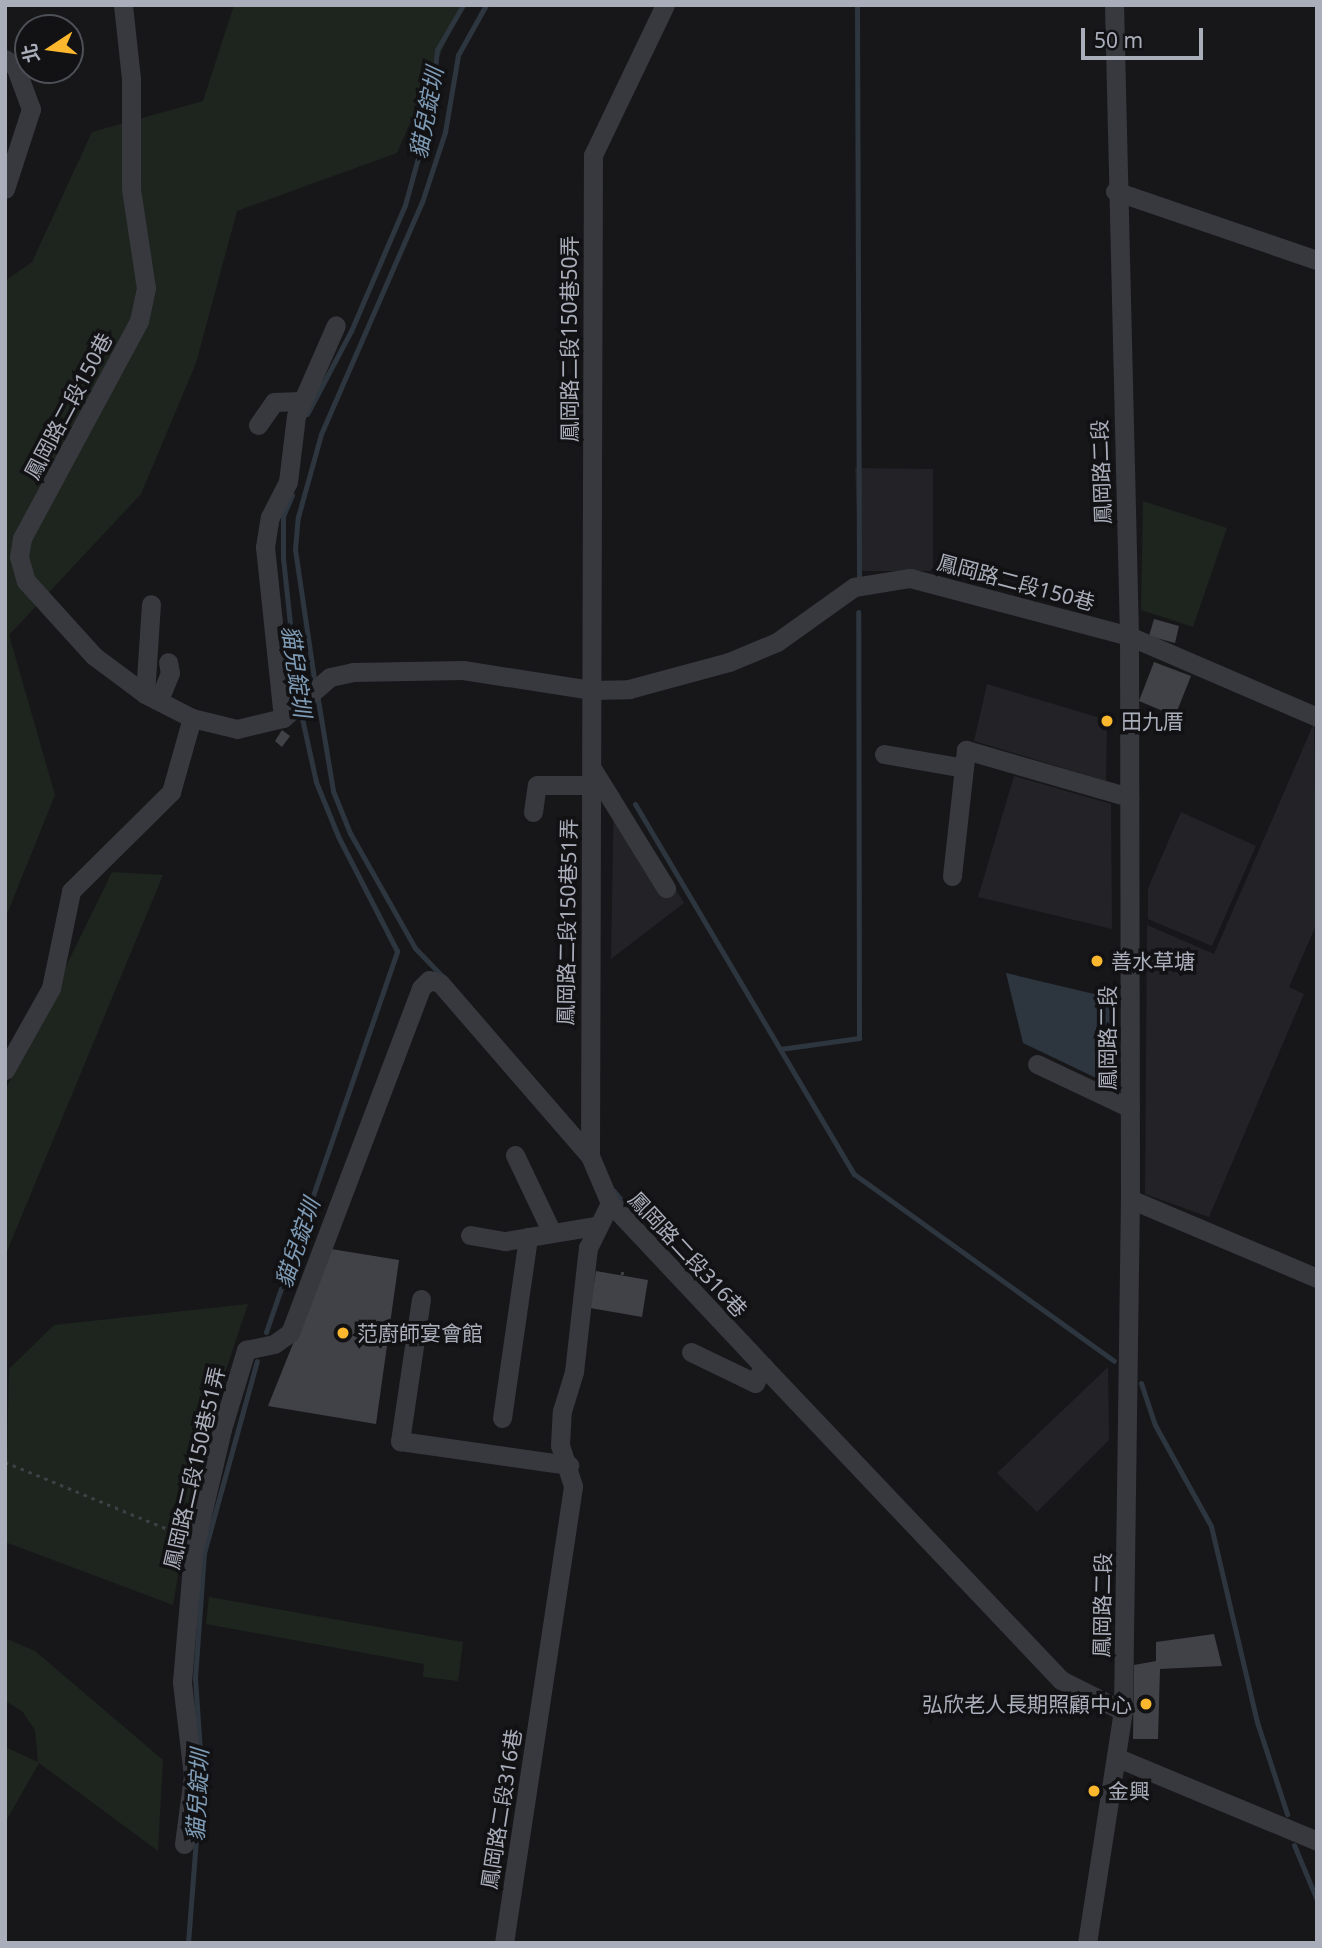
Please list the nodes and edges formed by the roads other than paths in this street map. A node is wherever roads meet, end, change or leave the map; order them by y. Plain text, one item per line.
1 (123, 5) edge
2 (665, 5) edge
3 (1114, 5) edge
4 (5, 59) edge
5 (5, 189) edge
6 (1115, 191) junction
7 (1317, 260) edge
8 (336, 325) dead end
9 (300, 401) junction
10 (258, 425) dead end
11 (151, 604) dead end
12 (1129, 636) junction
13 (168, 662) dead end
14 (590, 690) junction
15 (152, 697) junction
16 (289, 713) junction
17 (1317, 717) edge
18 (192, 718) junction
19 (884, 754) dead end
20 (964, 768) junction
21 (592, 776) junction
22 (1129, 797) junction
23 (533, 812) dead end
24 (952, 876) dead end
25 (666, 888) dead end
26 (1037, 1064) dead end
27 (5, 1070) edge
28 (1130, 1108) junction
29 (515, 1155) dead end
30 (590, 1156) junction
31 (1130, 1199) junction
32 (610, 1203) junction
33 (596, 1226) junction
34 (552, 1233) junction
35 (470, 1235) dead end
36 (528, 1237) junction
37 (1317, 1278) edge
38 (421, 1299) dead end
39 (691, 1352) dead end
40 (763, 1366) junction
41 (502, 1418) dead end
42 (569, 1465) junction
43 (1123, 1711) junction
44 (1118, 1758) junction
45 (1317, 1841) edge
46 (184, 1844) dead end
47 (504, 1943) edge
48 (1087, 1943) edge

1 - 15 street, 鳳岡路二段150巷
2 - 14 street, 鳳岡路二段150巷50弄
3 - 6 street, 鳳岡路二段
4 - 5 street
6 - 7 street
6 - 12 street, 鳳岡路二段
8 - 9 street
9 - 10 street
9 - 16 street
11 - 15 street
12 - 14 street, 鳳岡路二段150巷
12 - 17 street, 鳳岡路二段150巷
12 - 22 street, 鳳岡路二段
13 - 15 street
14 - 16 street, 鳳岡路二段150巷
14 - 21 street, 鳳岡路二段150巷51弄
15 - 18 street, 鳳岡路二段150巷
16 - 18 street, 鳳岡路二段150巷
18 - 27 street
19 - 20 street
20 - 22 street
20 - 24 street
21 - 23 street
21 - 25 street
21 - 30 street, 鳳岡路二段150巷51弄
22 - 28 street, 鳳岡路二段
26 - 28 street
28 - 31 street, 鳳岡路二段
29 - 34 street
30 - 32 street, 鳳岡路二段150巷51弄
30 - 46 street, 鳳岡路二段150巷51弄
31 - 37 street
31 - 43 street, 鳳岡路二段
32 - 33 street, 鳳岡路二段316巷
32 - 40 street, 鳳岡路二段316巷
33 - 34 street
33 - 42 street, 鳳岡路二段316巷
34 - 36 street
35 - 36 street
36 - 41 street
38 - 42 street
39 - 40 street
40 - 43 street, 鳳岡路二段316巷
42 - 47 street, 鳳岡路二段316巷
43 - 44 street, 鳳岡路二段
44 - 45 street
44 - 48 street, 鳳岡路二段

